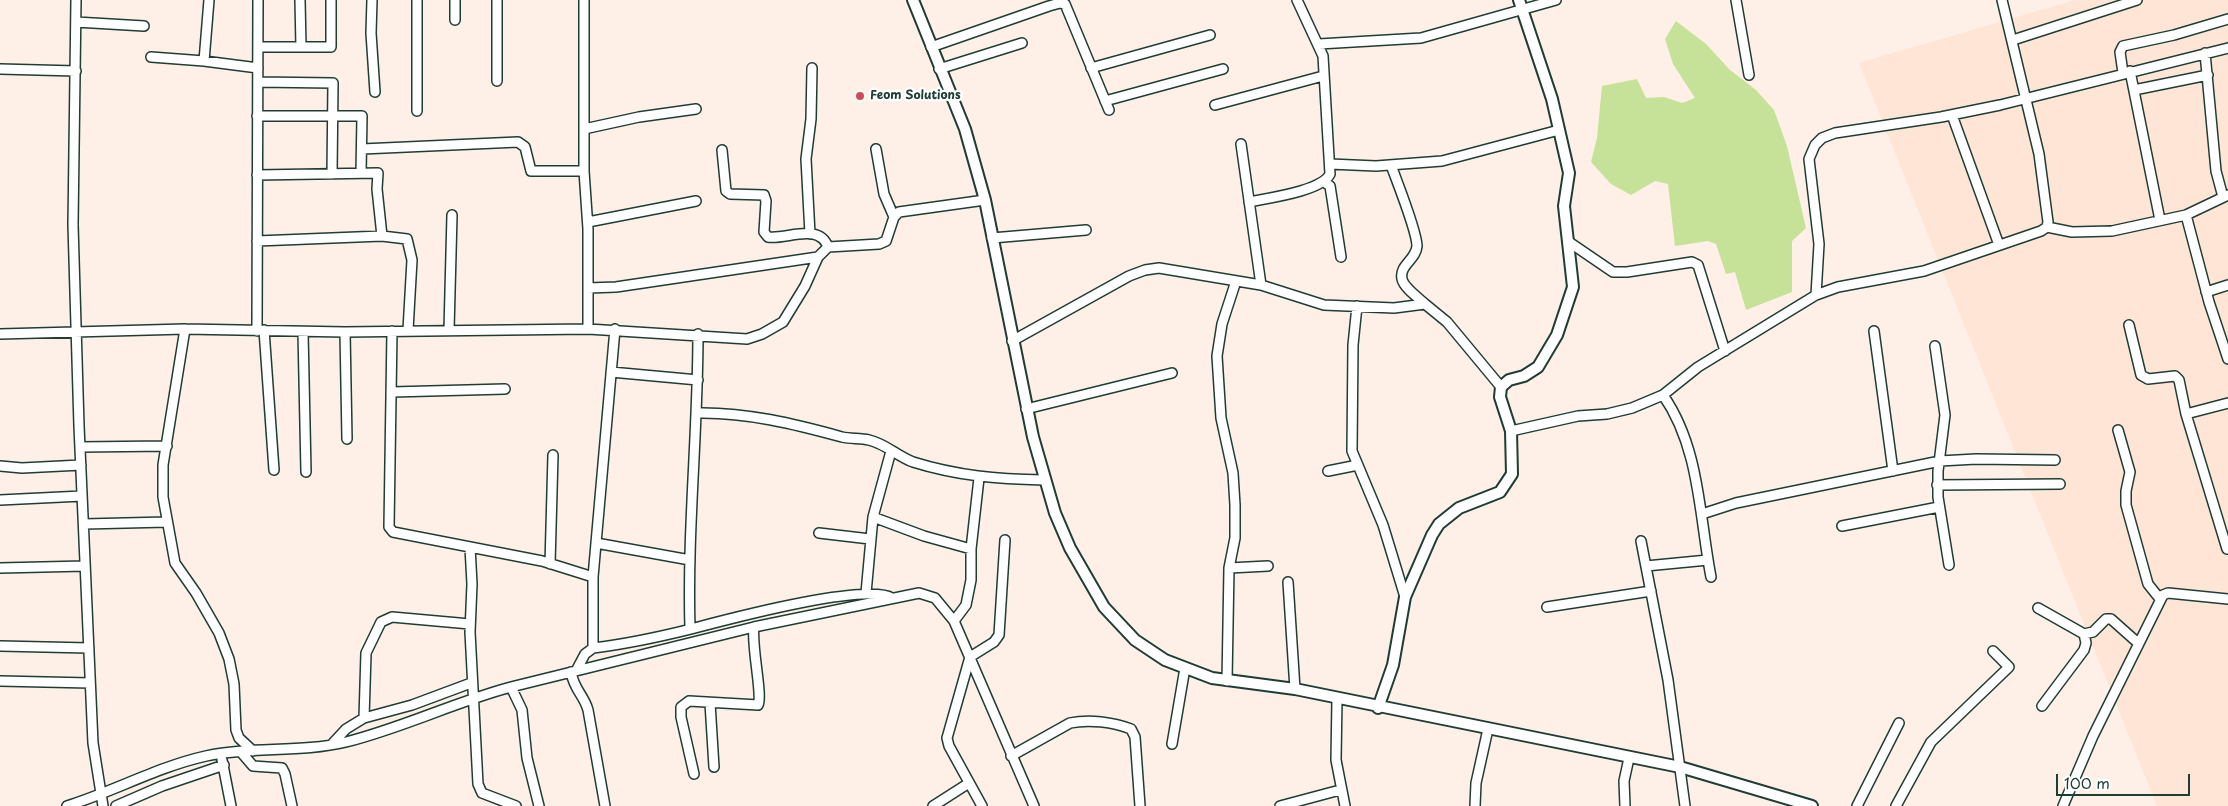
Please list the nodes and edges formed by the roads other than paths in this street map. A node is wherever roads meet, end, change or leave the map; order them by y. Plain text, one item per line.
1 (76, 0) edge
2 (209, 0) edge
3 (258, 0) edge
4 (300, 0) edge
5 (331, 0) edge
6 (372, 0) edge
7 (416, 0) edge
8 (455, 0) edge
9 (497, 0) edge
10 (584, 0) edge
11 (913, 0) edge
12 (1297, 0) edge
13 (1556, 0) edge
14 (1736, 0) edge
15 (2002, 0) edge
16 (2138, 0) edge
17 (1520, 5) edge
18 (2228, 19) edge
19 (456, 20) dead end
20 (76, 22) junction
21 (144, 26) dead end
22 (1210, 35) dead end
23 (2013, 40) junction
24 (1022, 43) dead end
25 (1319, 44) junction
26 (258, 47) junction
27 (301, 47) junction
28 (931, 47) junction
29 (2228, 48) edge
30 (2206, 53) junction
31 (150, 57) dead end
32 (204, 60) junction
33 (258, 68) junction
34 (812, 68) dead end
35 (939, 68) junction
36 (1091, 68) junction
37 (0, 69) edge
38 (1224, 69) dead end
39 (76, 71) junction
40 (2127, 72) junction
41 (1749, 75) dead end
42 (2208, 75) junction
43 (1323, 76) junction
44 (258, 82) junction
45 (497, 82) dead end
46 (2134, 90) junction
47 (375, 92) dead end
48 (2027, 98) junction
49 (1105, 101) junction
50 (1215, 104) dead end
51 (696, 109) dead end
52 (1109, 110) dead end
53 (417, 111) dead end
54 (1952, 115) junction
55 (257, 116) junction
56 (331, 116) junction
57 (584, 129) junction
58 (1560, 130) junction
59 (1241, 144) dead end
60 (362, 149) junction
61 (876, 149) dead end
62 (722, 150) dead end
63 (1330, 164) junction
64 (1391, 165) junction
65 (584, 171) junction
66 (332, 174) junction
67 (361, 174) junction
68 (257, 175) junction
69 (1324, 182) junction
70 (2226, 196) edge
71 (985, 200) junction
72 (696, 201) dead end
73 (1249, 202) junction
74 (452, 215) dead end
75 (2186, 215) junction
76 (894, 217) junction
77 (2160, 220) junction
78 (588, 222) junction
79 (2047, 227) junction
80 (1086, 230) dead end
81 (810, 234) junction
82 (382, 236) junction
83 (992, 238) junction
84 (257, 241) junction
85 (1569, 242) junction
86 (1999, 245) junction
87 (828, 247) junction
88 (818, 257) junction
89 (1341, 257) dead end
90 (1236, 281) junction
91 (2228, 285) edge
92 (1261, 286) junction
93 (588, 288) junction
94 (2206, 292) junction
95 (1816, 295) junction
96 (1425, 304) junction
97 (1357, 306) junction
98 (2129, 325) dead end
99 (588, 329) junction
100 (615, 329) junction
101 (185, 330) junction
102 (260, 330) junction
103 (408, 330) junction
104 (449, 330) junction
105 (76, 331) junction
106 (392, 331) junction
107 (1874, 331) dead end
108 (303, 332) junction
109 (345, 332) junction
110 (0, 334) edge
111 (698, 334) junction
112 (1012, 341) junction
113 (1935, 346) dead end
114 (1725, 351) junction
115 (2228, 359) edge
116 (611, 372) junction
117 (1172, 373) dead end
118 (698, 380) junction
119 (1500, 387) junction
120 (505, 389) dead end
121 (392, 392) junction
122 (1663, 395) junction
123 (2228, 403) edge
124 (1026, 408) junction
125 (696, 413) junction
126 (2186, 414) junction
127 (2118, 430) dead end
128 (1511, 431) junction
129 (347, 439) dead end
130 (167, 446) junction
131 (80, 447) junction
132 (891, 451) junction
133 (553, 455) dead end
134 (2055, 460) dead end
135 (1940, 461) junction
136 (81, 465) junction
137 (1358, 465) junction
138 (0, 466) edge
139 (274, 470) dead end
140 (1328, 470) dead end
141 (1893, 470) junction
142 (306, 472) dead end
143 (979, 478) junction
144 (1044, 480) junction
145 (2060, 484) dead end
146 (1937, 485) junction
147 (82, 496) junction
148 (0, 500) edge
149 (1939, 507) junction
150 (1702, 514) junction
151 (873, 517) junction
152 (167, 522) junction
153 (84, 524) junction
154 (1842, 526) dead end
155 (819, 533) dead end
156 (870, 539) junction
157 (1005, 540) dead end
158 (1641, 541) dead end
159 (596, 543) junction
160 (470, 547) junction
161 (971, 549) junction
162 (2227, 549) dead end
163 (690, 560) junction
164 (1708, 560) junction
165 (550, 564) junction
166 (1949, 565) dead end
167 (85, 566) junction
168 (1268, 566) dead end
169 (1646, 566) junction
170 (0, 568) edge
171 (1229, 568) junction
172 (593, 577) junction
173 (1711, 577) dead end
174 (1288, 582) dead end
175 (1651, 591) junction
176 (866, 593) junction
177 (1406, 597) junction
178 (892, 598) junction
179 (2160, 598) junction
180 (2228, 599) edge
181 (1547, 607) dead end
182 (2038, 608) dead end
183 (954, 621) junction
184 (470, 624) junction
185 (754, 627) junction
186 (690, 629) junction
187 (2084, 634) junction
188 (2138, 643) junction
189 (0, 646) edge
190 (89, 648) junction
191 (593, 648) junction
192 (1993, 651) dead end
193 (970, 657) junction
194 (1185, 668) junction
195 (574, 671) junction
196 (0, 681) edge
197 (1227, 681) junction
198 (90, 682) junction
199 (472, 683) junction
200 (511, 687) junction
201 (1294, 689) junction
202 (474, 697) junction
203 (1337, 699) junction
204 (710, 703) junction
205 (2042, 706) dead end
206 (1378, 708) junction
207 (364, 718) junction
208 (1899, 723) dead end
209 (1488, 729) junction
210 (333, 743) junction
211 (1172, 744) dead end
212 (253, 751) junction
213 (241, 752) junction
214 (221, 754) junction
215 (1011, 756) junction
216 (1629, 758) junction
217 (224, 765) junction
218 (714, 767) dead end
219 (1680, 767) junction
220 (694, 774) dead end
221 (969, 783) junction
222 (1340, 790) junction
223 (100, 793) junction
224 (131, 802) edge
225 (67, 806) edge
226 (102, 806) edge
227 (116, 806) edge
228 (231, 806) edge
229 (292, 806) edge
230 (516, 806) edge
231 (539, 806) edge
232 (605, 806) edge
233 (933, 806) edge
234 (982, 806) edge
235 (1034, 806) edge
236 (1140, 806) edge
237 (1280, 806) edge
238 (1345, 806) edge
239 (1475, 806) edge
240 (1625, 806) edge
241 (1685, 806) edge
242 (1812, 806) edge
243 (1857, 806) edge
244 (1896, 806) edge
245 (2063, 806) edge

1 - 20 street
2 - 32 street
3 - 26 street
4 - 27 street
5 - 27 street
6 - 47 street
7 - 53 street
8 - 19 street
9 - 45 street
10 - 57 street
11 - 28 street
12 - 25 street
13 - 17 street
14 - 41 street
15 - 23 street
16 - 23 street
17 - 25 street
17 - 58 street
18 - 40 street
20 - 21 street
20 - 39 street
22 - 36 street
23 - 48 street
24 - 35 street
25 - 43 street
26 - 27 street
26 - 33 street
28 - 35 street
28 - 36 street
29 - 30 street
30 - 40 street
30 - 42 street
31 - 32 street
32 - 33 street
33 - 44 street
34 - 81 street
35 - 71 street
36 - 49 street
37 - 39 street
38 - 49 street
39 - 105 street
40 - 46 street
40 - 48 street
42 - 46 street
42 - 70 street
43 - 50 street
43 - 63 street
44 - 55 street
44 - 56 street
46 - 77 street
48 - 54 street
48 - 79 street
49 - 52 street
51 - 57 street
54 - 86 street
54 - 95 street
55 - 56 street
55 - 68 street
56 - 60 street
56 - 66 street
57 - 65 street
58 - 64 street
58 - 85 street
59 - 73 street
60 - 65 street
60 - 67 street
61 - 76 street
62 - 81 street
63 - 64 street
63 - 69 street
64 - 96 street
65 - 78 street
66 - 67 street
66 - 68 street
67 - 82 street
68 - 84 street
69 - 73 street
69 - 89 street
70 - 75 street
71 - 76 street
71 - 83 street
72 - 78 street
73 - 92 street
74 - 104 street
75 - 77 street
75 - 94 street
76 - 87 street
77 - 79 street
78 - 93 street
79 - 86 street
80 - 83 street
81 - 87 street
82 - 84 street
82 - 103 street
83 - 112 street
84 - 102 street
85 - 114 street
85 - 119 street
86 - 95 street
87 - 88 street
88 - 93 street
88 - 111 street
90 - 92 street
90 - 112 street
90 - 171 street
91 - 94 street
92 - 97 street
93 - 99 street
94 - 115 street
95 - 114 street
96 - 97 street
96 - 119 street
97 - 137 street
98 - 126 street
99 - 100 street
99 - 104 street
100 - 111 street
100 - 116 street
101 - 102 street
101 - 105 street
101 - 130 street
102 - 108 street
102 - 139 street
103 - 104 street
103 - 106 street
105 - 110 street
105 - 131 street
106 - 109 street
106 - 121 street
107 - 141 street
108 - 109 street
108 - 142 street
109 - 129 street
111 - 118 street
112 - 124 street
113 - 135 street
114 - 122 street
116 - 118 street
116 - 159 street
117 - 124 street
118 - 125 street
119 - 128 street
120 - 121 street
121 - 160 street
122 - 128 street
122 - 150 street
123 - 126 street
124 - 144 street
125 - 132 street
125 - 163 street
126 - 162 street
127 - 179 street
128 - 177 street
130 - 131 street
130 - 152 street
131 - 136 street
132 - 143 street
132 - 151 street
133 - 165 street
134 - 135 street
135 - 141 street
135 - 146 street
136 - 138 street
136 - 147 street
137 - 140 street
137 - 177 street
141 - 150 street
143 - 144 street
143 - 161 street
144 - 194 street
145 - 146 street
146 - 149 street
147 - 148 street
147 - 153 street
149 - 154 street
149 - 166 street
150 - 164 street
151 - 156 street
151 - 161 street
152 - 153 street
152 - 212 street
153 - 167 street
155 - 156 street
156 - 176 street
157 - 193 street
158 - 169 street
159 - 163 street
159 - 172 street
160 - 165 street
160 - 184 street
161 - 183 street
163 - 186 street
164 - 169 street
164 - 173 street
165 - 172 street
167 - 170 street
167 - 190 street
168 - 171 street
169 - 175 street
171 - 197 street
172 - 191 street
174 - 201 street
175 - 181 street
175 - 219 street
176 - 178 street
176 - 186 street
177 - 206 street
178 - 183 street
178 - 185 street
179 - 180 street
179 - 188 street
182 - 187 street
183 - 193 street
184 - 199 street
184 - 207 street
185 - 195 street
185 - 204 street
186 - 191 street
187 - 188 street
187 - 205 street
188 - 245 street
189 - 190 street
190 - 198 street
191 - 195 street
192 - 244 street
193 - 215 street
193 - 221 street
194 - 197 street
194 - 211 street
195 - 200 street
195 - 232 street
196 - 198 street
197 - 201 street
198 - 223 street
199 - 202 street
199 - 207 street
200 - 202 street
200 - 231 street
201 - 203 street
202 - 210 street
202 - 230 street
203 - 206 street
203 - 222 street
204 - 218 street
204 - 220 street
206 - 209 street
207 - 210 street
208 - 243 street
209 - 216 street
209 - 239 street
210 - 212 street
212 - 213 street
213 - 214 street
213 - 229 street
214 - 217 street
214 - 223 street
215 - 235 street
215 - 236 street
216 - 219 street
216 - 240 street
217 - 224 street
217 - 228 street
219 - 241 street
219 - 242 street
221 - 233 street
221 - 234 street
222 - 237 street
222 - 238 street
223 - 225 street
223 - 226 street
224 - 227 street

